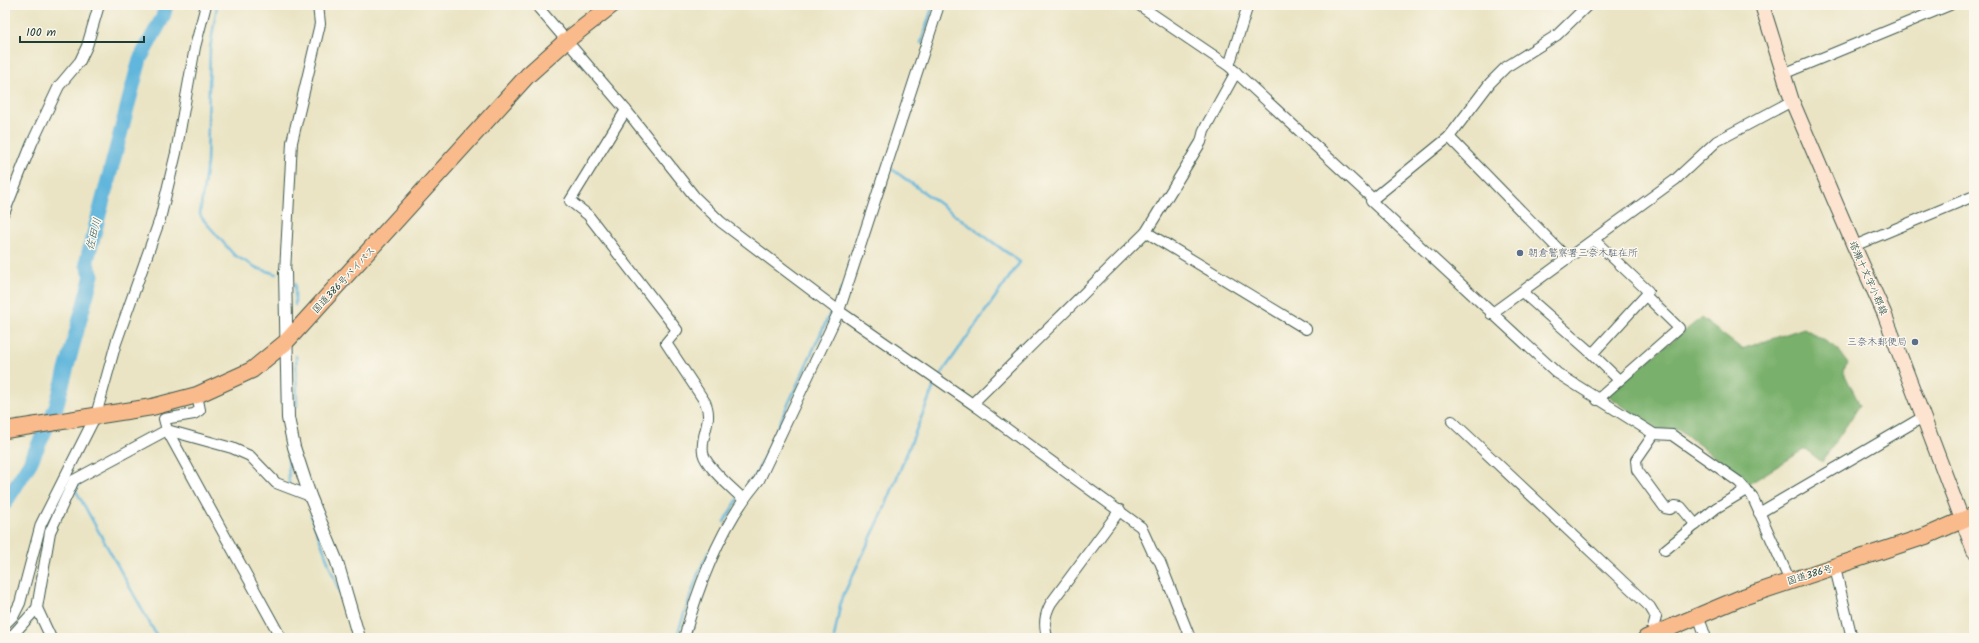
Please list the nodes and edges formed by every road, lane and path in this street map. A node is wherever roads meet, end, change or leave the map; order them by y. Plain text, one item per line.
1 (99, 5) edge
2 (206, 5) edge
3 (318, 5) edge
4 (536, 5) edge
5 (612, 5) edge
6 (939, 5) edge
7 (1139, 5) edge
8 (1248, 5) edge
9 (1588, 5) edge
10 (1762, 5) edge
11 (1950, 5) edge
12 (566, 41) junction
13 (1233, 69) junction
14 (1783, 74) junction
15 (1792, 100) junction
16 (626, 110) junction
17 (1448, 138) junction
18 (1974, 196) edge
19 (1373, 199) junction
20 (5, 211) edge
21 (1146, 232) junction
22 (1594, 240) junction
23 (1854, 246) junction
24 (1568, 259) junction
25 (284, 272) joint
26 (1522, 292) junction
27 (1646, 296) junction
28 (839, 311) junction
29 (1491, 314) junction
30 (1306, 329) dead end
31 (285, 343) junction
32 (1588, 351) junction
33 (1620, 380) junction
34 (197, 395) junction
35 (1597, 399) junction
36 (977, 407) junction
37 (96, 415) junction
38 (1923, 417) junction
39 (1452, 421) dead end
40 (5, 430) edge
41 (167, 430) junction
42 (1654, 434) junction
43 (1746, 490) junction
44 (310, 496) junction
45 (743, 500) junction
46 (1120, 510) junction
47 (1759, 513) junction
48 (1968, 518) edge
49 (1696, 525) junction
50 (1665, 550) dead end
51 (1974, 551) edge
52 (1835, 568) junction
53 (1790, 581) junction
54 (37, 608) junction
55 (1698, 615) junction
56 (5, 624) edge
57 (1649, 637) edge
58 (10, 638) edge
59 (51, 638) edge
60 (281, 638) edge
61 (359, 638) edge
62 (684, 638) edge
63 (1047, 638) edge
64 (1190, 638) edge
65 (1706, 638) edge
66 (1852, 638) edge

1 - 20 street
2 - 37 street
3 - 25 street
4 - 12 street
5 - 12 highway, 国道386号バイパス
6 - 28 street
7 - 13 street
8 - 13 street
9 - 17 street
10 - 14 main road, 塔瀬十文字小郡線
11 - 14 street
12 - 16 street
12 - 31 highway, 国道386号バイパス
13 - 19 street
13 - 21 street
14 - 15 main road, 塔瀬十文字小郡線
15 - 22 street
15 - 23 main road, 塔瀬十文字小郡線
16 - 28 street
16 - 45 street
17 - 19 street
17 - 24 street
18 - 23 street
19 - 29 street
21 - 30 street
21 - 36 street
22 - 24 street
22 - 27 street
23 - 38 main road, 塔瀬十文字小郡線
24 - 26 street
25 - 31 street
26 - 29 street
26 - 32 street
27 - 32 street
27 - 33 street
28 - 36 street
28 - 45 street
29 - 35 street
31 - 34 highway, 国道386号バイパス
31 - 44 street
32 - 33 street
33 - 35 street
34 - 37 highway, 国道386号バイパス
34 - 41 street
35 - 42 street
36 - 46 street
37 - 40 highway, 国道386号バイパス
37 - 56 street
38 - 47 street
38 - 48 main road, 塔瀬十文字小郡線
39 - 57 street
41 - 44 street
41 - 54 street
41 - 60 street
42 - 43 street
42 - 49 street
43 - 47 street
43 - 49 street
44 - 61 street
45 - 62 street
46 - 63 street
46 - 64 street
47 - 53 street
48 - 51 main road, 塔瀬十文字小郡線
48 - 52 highway, 国道386号
49 - 50 street
52 - 53 highway, 国道386号
52 - 66 street
53 - 55 highway, 国道386号
54 - 58 street
54 - 59 street
55 - 57 highway, 国道386号
55 - 65 street

